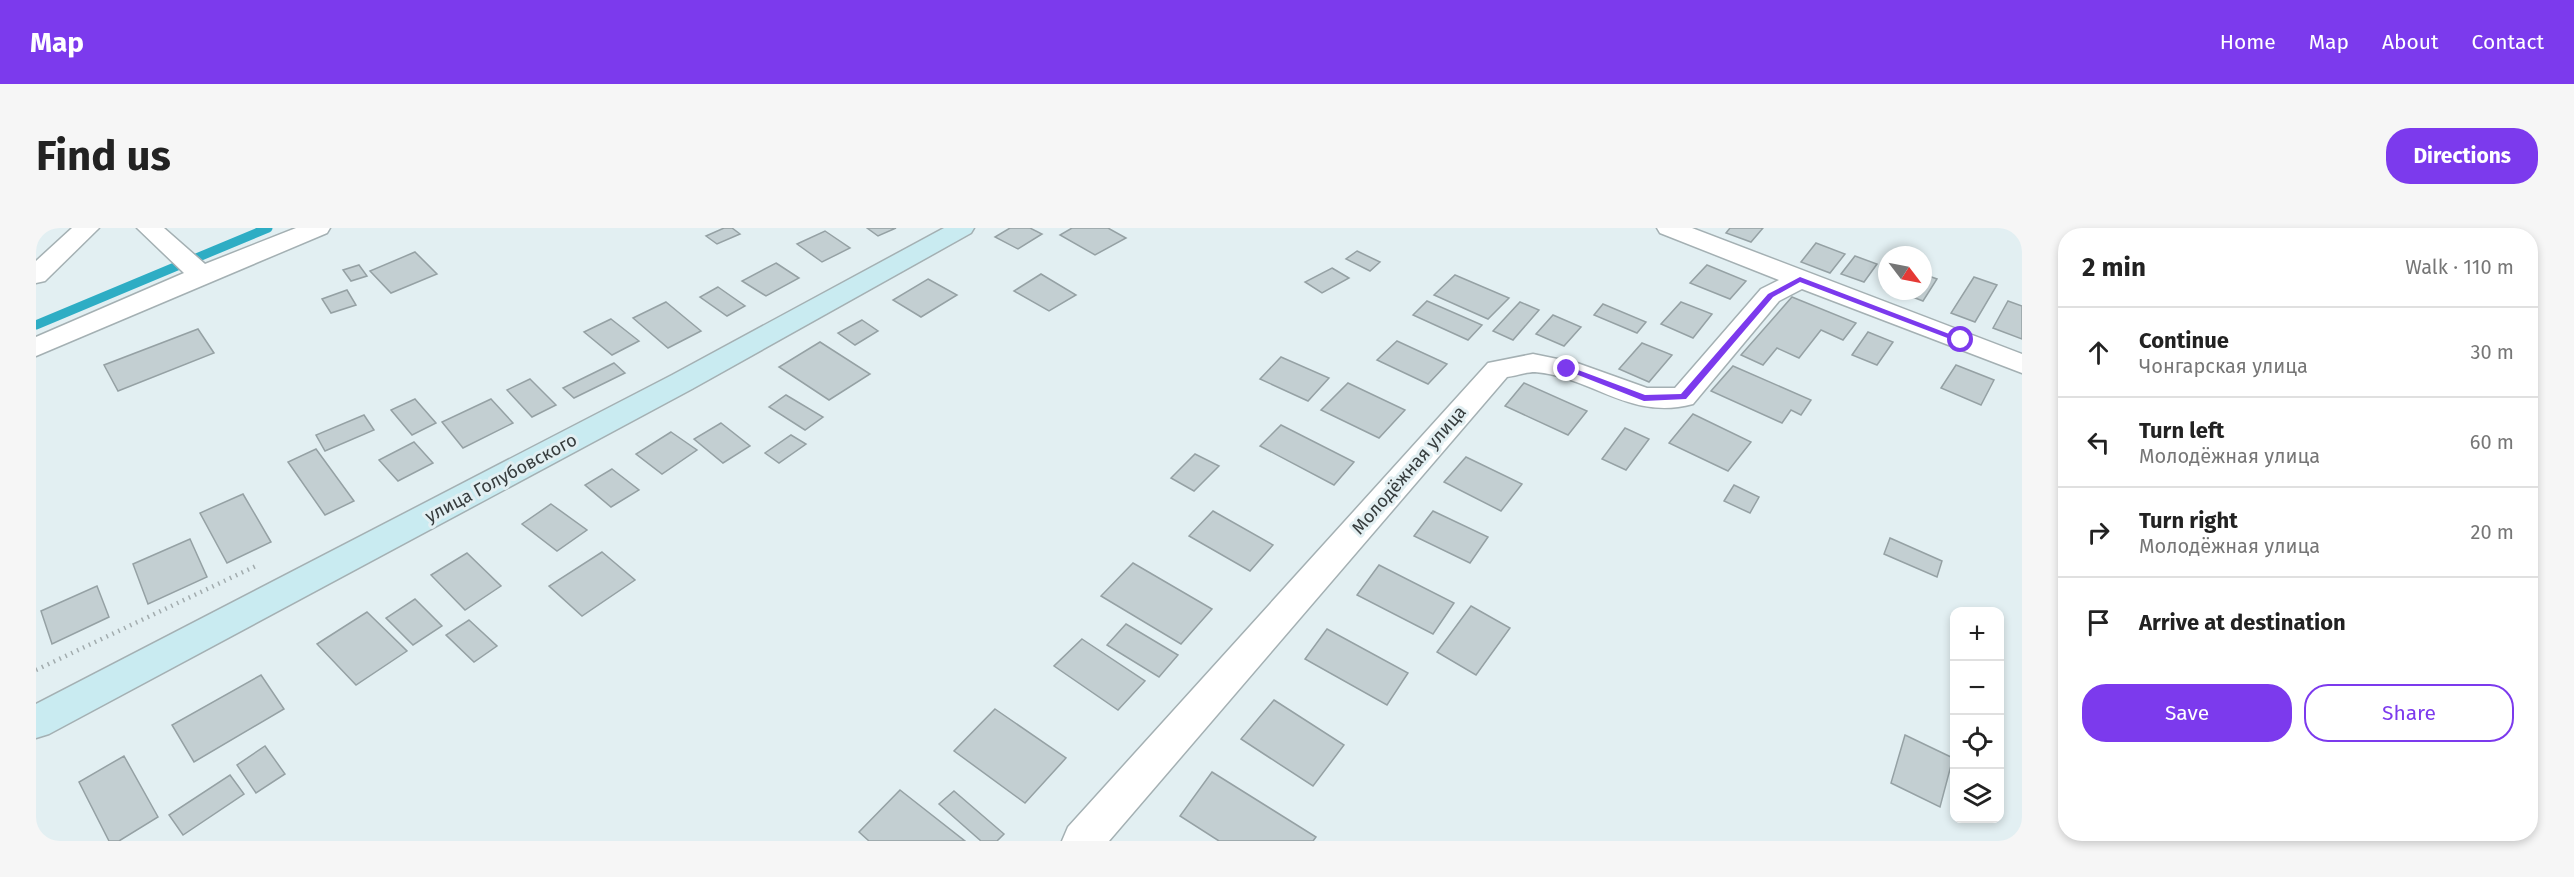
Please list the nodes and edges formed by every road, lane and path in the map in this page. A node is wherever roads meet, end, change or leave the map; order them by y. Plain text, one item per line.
1 (87, 228) edge
2 (149, 228) edge
3 (318, 228) edge
4 (962, 228) edge
5 (1670, 228) edge
6 (36, 275) edge
7 (202, 275) junction
8 (1800, 279) junction
9 (36, 347) edge
10 (2022, 364) edge
11 (36, 722) edge
12 (1083, 841) edge

1 - 6 street
2 - 7 street
3 - 7 street
4 - 11 street, улица Голубовского
5 - 8 street
7 - 9 street
8 - 10 street
8 - 12 street, Молодёжная улица

